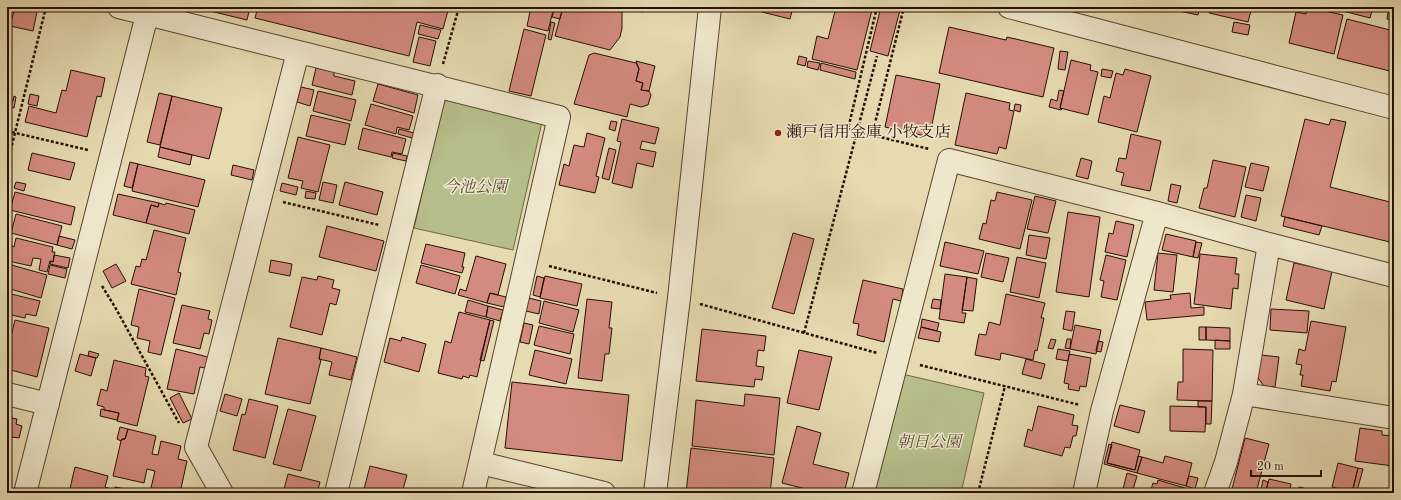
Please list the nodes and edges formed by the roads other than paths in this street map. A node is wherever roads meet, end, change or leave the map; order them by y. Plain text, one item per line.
1 (119, 7) edge
2 (710, 7) edge
3 (1009, 7) edge
4 (148, 10) edge
5 (298, 52) junction
6 (437, 86) junction
7 (1394, 108) edge
8 (1157, 213) junction
9 (1269, 244) junction
10 (1394, 276) edge
11 (7, 394) edge
12 (1244, 394) junction
13 (48, 404) junction
14 (1394, 418) edge
15 (480, 463) junction
16 (25, 493) edge
17 (222, 493) edge
18 (336, 493) edge
19 (473, 493) edge
20 (604, 493) edge
21 (655, 493) edge
22 (864, 493) edge
23 (1084, 493) edge
24 (1215, 493) edge

1 - 4 street
2 - 21 street
3 - 7 street
4 - 5 street
4 - 13 street
5 - 6 street
5 - 17 street
6 - 15 street
6 - 18 street
8 - 9 street
8 - 22 street
8 - 23 street
9 - 10 street
9 - 12 street
11 - 13 street
12 - 14 street
12 - 24 street
13 - 16 street
15 - 19 street
15 - 20 street

